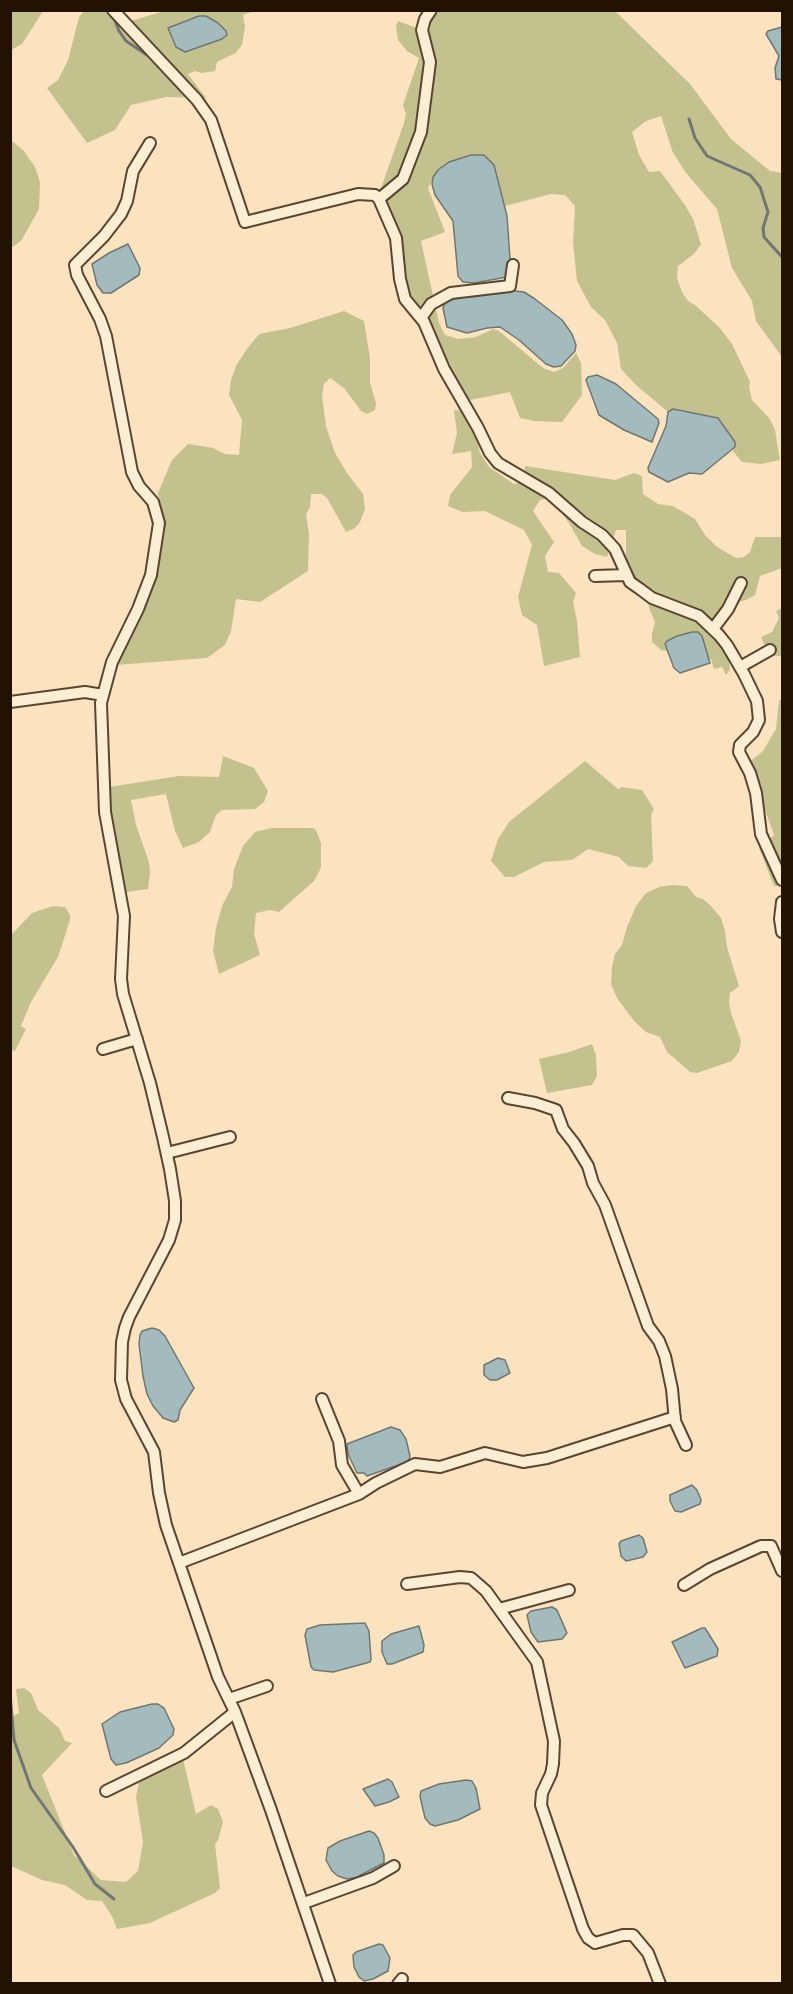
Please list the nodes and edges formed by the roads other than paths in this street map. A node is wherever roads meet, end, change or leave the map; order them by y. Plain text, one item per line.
1 (113, 10) edge
2 (431, 10) edge
3 (150, 143) dead end
4 (379, 199) junction
5 (513, 265) dead end
6 (421, 318) junction
7 (626, 575) junction
8 (595, 576) dead end
9 (741, 583) dead end
10 (713, 629) junction
11 (770, 650) dead end
12 (740, 667) junction
13 (103, 695) junction
14 (10, 702) edge
15 (783, 880) edge
16 (783, 902) edge
17 (783, 932) edge
18 (137, 1039) junction
19 (103, 1049) dead end
20 (508, 1098) dead end
21 (230, 1137) dead end
22 (167, 1153) junction
23 (322, 1399) dead end
24 (675, 1417) junction
25 (686, 1445) dead end
26 (359, 1494) junction
27 (180, 1563) junction
28 (783, 1571) edge
29 (407, 1584) dead end
30 (684, 1585) dead end
31 (569, 1590) dead end
32 (499, 1609) junction
33 (267, 1686) dead end
34 (229, 1698) junction
35 (235, 1712) junction
36 (106, 1791) dead end
37 (394, 1866) dead end
38 (304, 1903) junction
39 (330, 1983) edge
40 (660, 1983) edge

1 - 4 street
2 - 4 street
3 - 13 street
4 - 6 street
5 - 6 street
6 - 7 street
7 - 8 street
7 - 10 street
9 - 10 street
10 - 12 street
11 - 12 street
12 - 15 street
13 - 14 street
13 - 18 street
16 - 17 street
18 - 19 street
18 - 22 street
20 - 24 street
21 - 22 street
22 - 27 street
23 - 26 street
24 - 25 street
24 - 26 street
26 - 27 street
27 - 34 street
28 - 30 street
29 - 32 street
31 - 32 street
32 - 40 street
33 - 34 street
34 - 35 street
35 - 36 street
35 - 38 street
37 - 38 street
38 - 39 street

